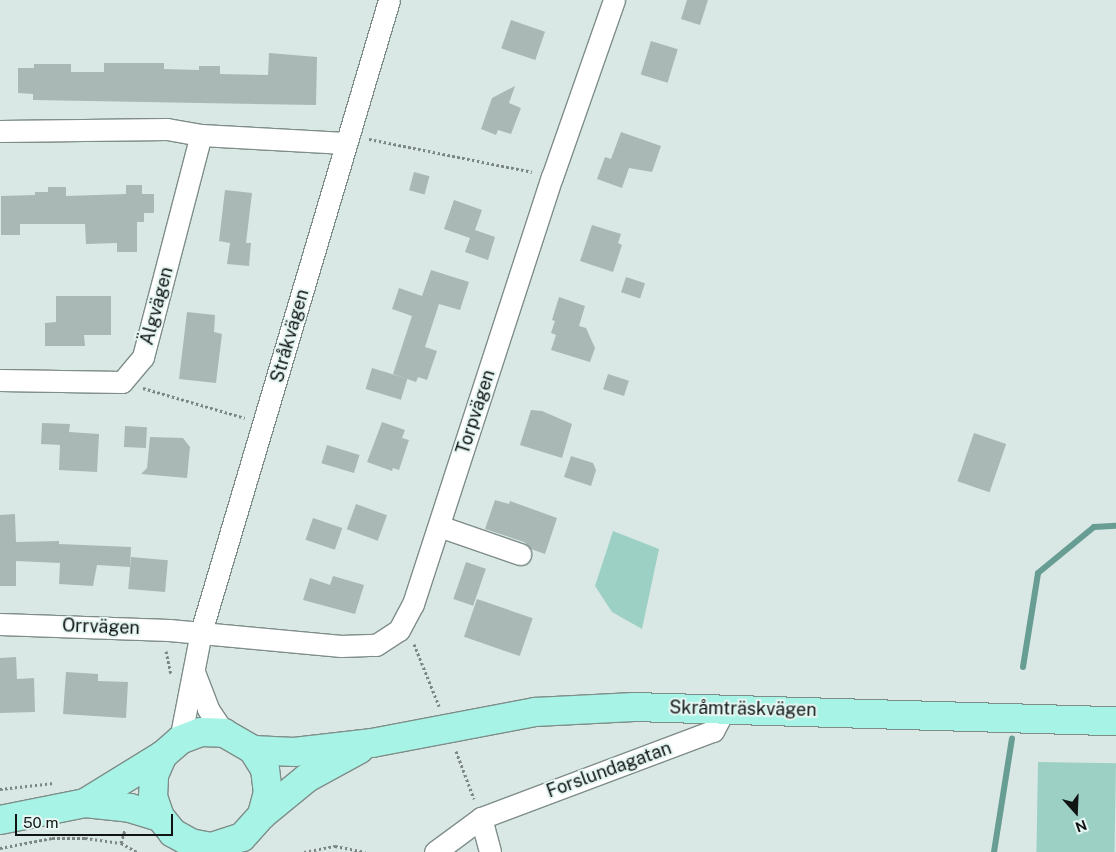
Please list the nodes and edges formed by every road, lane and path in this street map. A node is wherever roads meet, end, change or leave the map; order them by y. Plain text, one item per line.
1 (389, 0) edge
2 (614, 0) edge
3 (0, 131) edge
4 (201, 135) junction
5 (345, 143) junction
6 (552, 177) junction
7 (0, 380) edge
8 (122, 382) junction
9 (265, 424) junction
10 (439, 526) junction
11 (520, 554) dead end
12 (0, 624) edge
13 (201, 632) junction
14 (194, 672) junction
15 (725, 708) junction
16 (1116, 721) edge
17 (224, 732) junction
18 (372, 743) junction
19 (171, 748) junction
20 (253, 750) junction
21 (64, 782) dead end
22 (0, 789) edge
23 (85, 803) junction
24 (262, 815) junction
25 (160, 817) junction
26 (481, 818) junction
27 (0, 820) edge
28 (241, 845) edge
29 (0, 848) edge
30 (212, 849) edge
31 (137, 852) edge
32 (304, 852) edge
33 (365, 852) edge
34 (435, 852) edge
35 (490, 852) edge

1 - 5 street, Stråkvägen
2 - 6 street, Torpvägen
3 - 4 street
4 - 5 street
4 - 8 street, Älgvägen
5 - 6 path
5 - 9 street, Stråkvägen
6 - 10 street, Torpvägen
7 - 8 street
8 - 9 path
9 - 13 street, Stråkvägen
10 - 11 street
10 - 13 street, Torpvägen
12 - 13 street, Orrvägen
13 - 14 street, Stråkvägen
14 - 17 street
14 - 19 street, Stråkvägen
15 - 16 main road, Skråmträskvägen
15 - 18 main road, Skråmträskvägen
15 - 26 street, Forslundagatan
17 - 19 main road
17 - 20 main road
18 - 20 main road, Skråmträskvägen
18 - 24 main road, Skråmträskvägen
19 - 23 main road
19 - 25 main road
20 - 24 main road
21 - 22 path
23 - 25 main road
23 - 27 main road
24 - 28 main road
25 - 30 main road
26 - 34 street, Forslundagatan
26 - 35 street
28 - 30 main road
29 - 31 path
32 - 33 path

